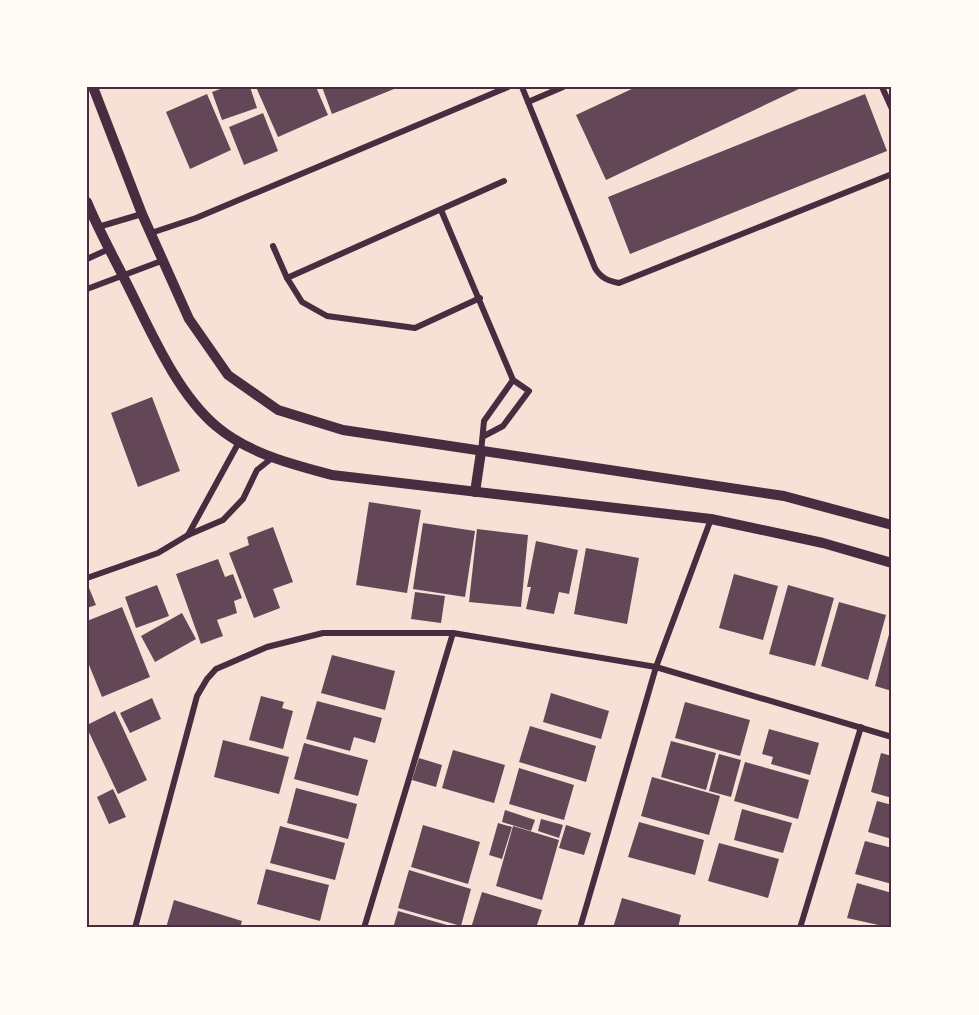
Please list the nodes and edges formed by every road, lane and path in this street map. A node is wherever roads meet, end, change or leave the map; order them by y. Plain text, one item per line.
1 (93, 87) edge
2 (508, 87) edge
3 (522, 87) edge
4 (563, 87) edge
5 (882, 87) edge
6 (528, 102) junction
7 (892, 109) edge
8 (892, 174) edge
9 (504, 181) dead end
10 (87, 202) edge
11 (441, 210) junction
12 (142, 214) junction
13 (98, 227) junction
14 (151, 233) junction
15 (273, 246) dead end
16 (109, 249) junction
17 (87, 260) edge
18 (164, 260) junction
19 (123, 276) junction
20 (287, 278) junction
21 (87, 289) edge
22 (480, 298) junction
23 (513, 380) junction
24 (483, 436) junction
25 (239, 442) junction
26 (481, 452) junction
27 (272, 458) junction
28 (475, 492) junction
29 (711, 519) junction
30 (892, 525) edge
31 (188, 535) junction
32 (892, 563) edge
33 (87, 578) edge
34 (453, 633) junction
35 (656, 667) junction
36 (861, 727) junction
37 (892, 737) edge
38 (135, 928) edge
39 (364, 928) edge
40 (580, 928) edge
41 (800, 928) edge

1 - 12 street
2 - 14 street
3 - 6 street
4 - 6 street
5 - 7 street
6 - 8 street
9 - 11 street
10 - 13 street
11 - 20 street
11 - 22 street
12 - 13 street
12 - 14 street
13 - 16 street
14 - 18 street
15 - 20 street
16 - 17 street
16 - 19 street
18 - 19 street
18 - 26 street
19 - 21 street
19 - 25 street
20 - 22 street
22 - 23 street
23 - 24 street
23 - 24 street
24 - 26 street
25 - 27 street
25 - 31 street
26 - 28 street
26 - 30 street
27 - 28 street
27 - 31 street
28 - 29 street
29 - 32 street
29 - 35 street
31 - 33 street
34 - 35 street
34 - 38 street
34 - 39 street
35 - 36 street
35 - 40 street
36 - 37 street
36 - 41 street

